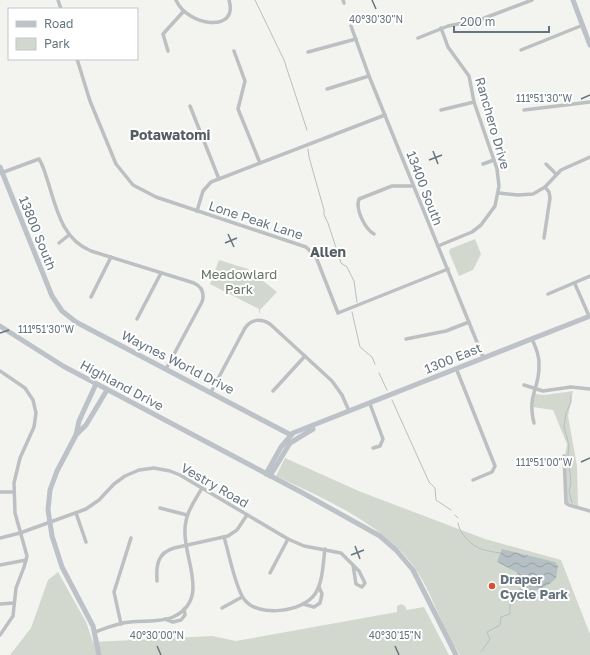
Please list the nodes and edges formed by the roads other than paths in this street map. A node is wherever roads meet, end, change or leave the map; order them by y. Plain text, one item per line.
1 (176, 0) edge
2 (229, 0) edge
3 (532, 0) edge
4 (573, 0) edge
5 (183, 12) junction
6 (583, 25) junction
7 (351, 26) dead end
8 (441, 28) junction
9 (418, 38) dead end
10 (356, 39) junction
11 (590, 45) edge
12 (521, 50) dead end
13 (168, 51) dead end
14 (234, 51) dead end
15 (308, 52) dead end
16 (77, 60) edge
17 (369, 76) junction
18 (328, 89) dead end
19 (474, 102) junction
20 (590, 102) edge
21 (190, 106) dead end
22 (441, 110) dead end
23 (524, 110) dead end
24 (385, 115) junction
25 (590, 157) edge
26 (494, 160) junction
27 (260, 163) junction
28 (483, 164) dead end
29 (546, 164) dead end
30 (0, 167) edge
31 (1, 173) edge
32 (556, 174) junction
33 (219, 179) junction
34 (413, 186) junction
35 (545, 187) junction
36 (499, 193) junction
37 (197, 211) junction
38 (374, 234) dead end
39 (69, 235) junction
40 (544, 238) dead end
41 (59, 243) dead end
42 (438, 246) junction
43 (111, 257) junction
44 (448, 269) junction
45 (161, 273) junction
46 (590, 276) edge
47 (575, 284) junction
48 (548, 294) dead end
49 (91, 297) dead end
50 (57, 305) joint
51 (589, 316) edge
52 (137, 319) dead end
53 (469, 322) junction
54 (0, 326) edge
55 (406, 339) dead end
56 (532, 339) junction
57 (305, 356) junction
58 (483, 357) junction
59 (456, 368) junction
60 (166, 369) junction
61 (0, 371) edge
62 (96, 384) junction
63 (524, 385) dead end
64 (534, 389) junction
65 (590, 389) edge
66 (107, 390) junction
67 (273, 391) dead end
68 (211, 392) junction
69 (370, 404) junction
70 (349, 411) junction
71 (324, 421) junction
72 (534, 423) dead end
73 (76, 435) junction
74 (291, 435) junction
75 (293, 441) junction
76 (373, 448) dead end
77 (276, 455) junction
78 (564, 456) dead end
79 (236, 458) junction
80 (268, 476) junction
81 (473, 480) dead end
82 (202, 488) junction
83 (0, 492) edge
84 (14, 492) junction
85 (160, 508) dead end
86 (590, 511) edge
87 (76, 513) junction
88 (187, 515) junction
89 (247, 515) junction
90 (49, 523) junction
91 (20, 533) junction
92 (224, 537) junction
93 (0, 538) edge
94 (131, 538) dead end
95 (288, 540) junction
96 (86, 542) dead end
97 (186, 545) junction
98 (325, 549) junction
99 (26, 560) junction
100 (0, 565) edge
101 (353, 565) junction
102 (270, 573) dead end
103 (157, 581) dead end
104 (319, 587) junction
105 (242, 596) junction
106 (14, 603) junction
107 (0, 604) edge
108 (303, 604) junction
109 (222, 608) dead end
110 (184, 609) junction
111 (165, 619) junction
112 (121, 624) junction
113 (95, 632) junction
114 (0, 634) edge
115 (99, 655) edge
116 (456, 655) edge

1 - 5 street
2 - 5 street
3 - 8 street
4 - 6 main road
5 - 13 street
6 - 11 main road
6 - 12 street
7 - 10 street, 13400 South
8 - 9 street
8 - 19 street, Ranchero Drive
10 - 15 street
10 - 17 street, 13400 South
14 - 27 street
16 - 37 street, Lone Peak Lane
17 - 18 street
17 - 24 street, 13400 South
19 - 22 street
19 - 26 street, Ranchero Drive
20 - 23 street
21 - 33 street
24 - 27 street
24 - 34 street, 13400 South
25 - 32 street
26 - 28 street
26 - 36 street, Ranchero Drive
27 - 33 street
29 - 32 street
30 - 31 main road, 13800 South
31 - 39 street
31 - 50 main road, 13800 South
32 - 35 street
33 - 37 street
34 - 38 street
34 - 42 street, 13400 South
35 - 36 street
35 - 40 street
36 - 42 street, Ranchero Drive
37 - 44 street, Lone Peak Lane
39 - 41 street
39 - 43 street
42 - 44 street, 13400 South
43 - 45 street
43 - 49 street
44 - 53 street, 13400 South
45 - 52 street
45 - 60 street
46 - 47 street
47 - 48 street
47 - 51 street
50 - 60 main road, Waynes World Drive
51 - 56 main road, 1300 East
53 - 55 street
53 - 58 street, 13400 South
54 - 62 main road, Highland Drive
56 - 58 main road, 1300 East
56 - 64 street
57 - 67 street
57 - 68 street
57 - 70 street
58 - 59 main road, 1300 East
59 - 69 main road, 1300 East
59 - 81 street
60 - 68 main road, Waynes World Drive
61 - 84 street
62 - 66 main road, Highland Drive
62 - 73 main road
63 - 64 street
64 - 65 street
64 - 72 street
66 - 73 main road
66 - 79 main road, Highland Drive
68 - 74 main road, Waynes World Drive
69 - 70 main road, 1300 East
69 - 76 street
70 - 71 main road, 1300 East
71 - 74 main road, 1300 East
71 - 75 main road, 1300 East
73 - 90 main road
74 - 75 main road
74 - 77 main road
75 - 80 main road, 1300 East
77 - 79 main road
77 - 80 main road
78 - 86 street
79 - 80 main road, Highland Drive
80 - 116 main road, Highland Drive
82 - 87 street, Vestry Road
82 - 88 street
82 - 89 street, Vestry Road
83 - 84 street
84 - 91 street
85 - 88 street
87 - 90 street, Vestry Road
87 - 96 street
88 - 97 street
89 - 92 street
89 - 95 street, Vestry Road
90 - 91 street, Vestry Road
90 - 113 main road
91 - 93 street, Vestry Road
91 - 99 street
92 - 97 street
92 - 105 street
94 - 112 street
95 - 98 street, Vestry Road
95 - 102 street
97 - 103 street
97 - 110 street
98 - 101 street, Vestry Road
98 - 104 street
99 - 100 street
99 - 106 street
101 - 101 street, Vestry Road
104 - 108 street
104 - 108 street
105 - 108 street
105 - 109 street
106 - 107 street
106 - 114 street
110 - 111 street
110 - 111 street
111 - 112 street
112 - 113 street
113 - 115 main road

